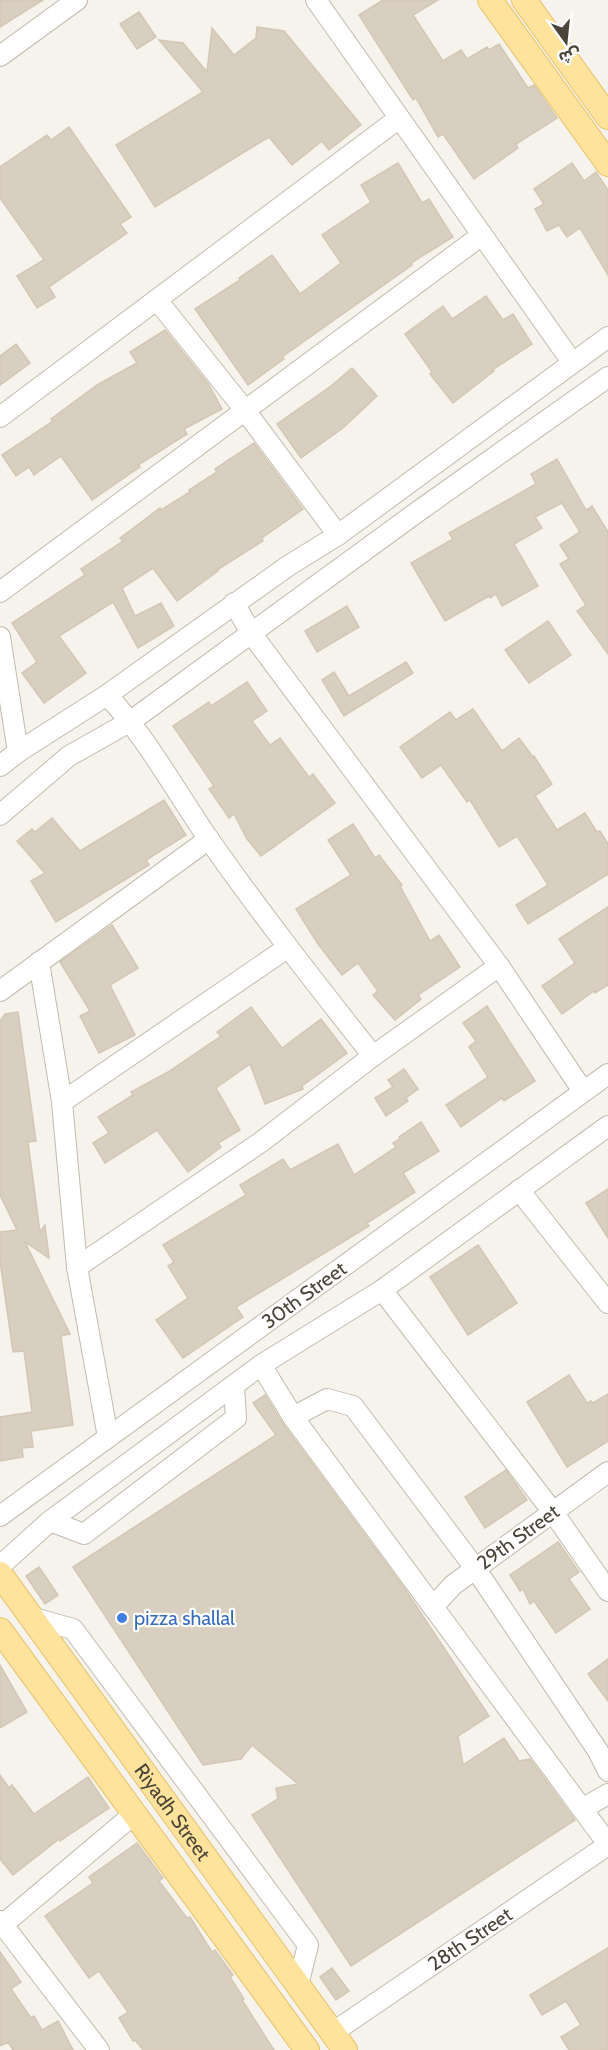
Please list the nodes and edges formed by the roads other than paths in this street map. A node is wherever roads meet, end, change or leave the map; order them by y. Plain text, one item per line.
1 (77, 0) edge
2 (316, 0) edge
3 (490, 0) edge
4 (524, 0) edge
5 (0, 56) edge
6 (608, 117) edge
7 (398, 119) junction
8 (608, 164) edge
9 (482, 235) junction
10 (157, 300) junction
11 (608, 337) edge
12 (572, 362) junction
13 (608, 377) edge
14 (244, 409) junction
15 (0, 417) edge
16 (338, 535) junction
17 (0, 592) edge
18 (234, 603) junction
19 (251, 633) junction
20 (0, 637) edge
21 (107, 695) junction
22 (131, 721) junction
23 (18, 752) junction
24 (0, 766) edge
25 (0, 815) edge
26 (209, 839) junction
27 (287, 948) junction
28 (39, 962) junction
29 (499, 966) junction
30 (0, 990) edge
31 (373, 1056) junction
32 (608, 1074) edge
33 (584, 1092) junction
34 (62, 1102) junction
35 (608, 1126) edge
36 (519, 1190) junction
37 (77, 1267) junction
38 (382, 1290) junction
39 (608, 1302) edge
40 (261, 1365) junction
41 (234, 1386) junction
42 (292, 1418) junction
43 (108, 1437) junction
44 (608, 1472) edge
45 (553, 1512) junction
46 (0, 1516) edge
47 (50, 1521) junction
48 (0, 1566) edge
49 (475, 1568) junction
50 (0, 1574) edge
51 (608, 1591) edge
52 (433, 1607) junction
53 (0, 1630) edge
54 (608, 1771) edge
55 (608, 1794) edge
56 (582, 1809) junction
57 (134, 1814) junction
58 (608, 1845) edge
59 (1, 1924) edge
60 (338, 2042) edge
61 (99, 2050) edge
62 (307, 2050) edge

1 - 5 street
2 - 7 street
3 - 8 main road
4 - 6 main road
7 - 9 street
7 - 10 street
9 - 12 street
9 - 14 street
10 - 14 street
10 - 15 street
11 - 12 street
12 - 16 street
13 - 19 street
14 - 16 street
14 - 17 street
16 - 18 street
18 - 19 street
18 - 21 street
19 - 22 street
19 - 29 street
20 - 23 street
21 - 22 street
21 - 23 street
22 - 25 street
22 - 26 street
23 - 24 street
26 - 27 street
26 - 28 street
27 - 31 street
27 - 34 street
28 - 30 street
28 - 34 street
29 - 31 street
29 - 33 street
31 - 37 street
32 - 33 street, 30th Street
33 - 43 street, 30th Street
34 - 37 street
35 - 36 street, 30th Street
36 - 38 street, 30th Street
36 - 39 street
37 - 43 street
38 - 40 street, 30th Street
38 - 45 street
40 - 41 street, 30th Street
40 - 42 street
41 - 47 street, 30th Street
41 - 47 street
42 - 49 street
42 - 52 street
43 - 46 street, 30th Street
44 - 45 street, 29th Street
45 - 49 street, 29th Street
45 - 51 street
47 - 48 street, 30th Street
49 - 52 street, 29th Street
49 - 54 street
50 - 60 main road, Riyadh Street
52 - 56 street
53 - 57 main road, Riyadh Street
55 - 56 street
56 - 58 street
57 - 59 street
57 - 62 main road, Riyadh Street
58 - 60 street, 28th Street
59 - 61 street

